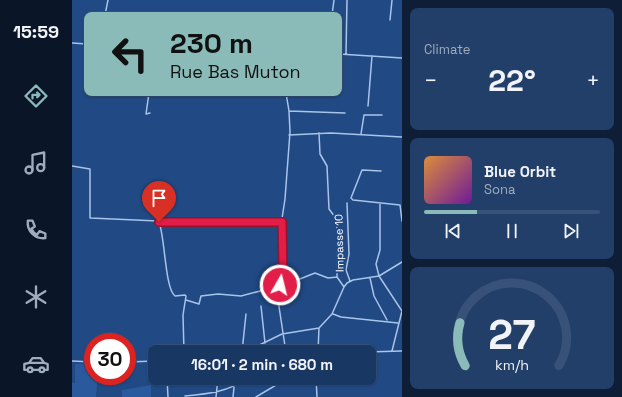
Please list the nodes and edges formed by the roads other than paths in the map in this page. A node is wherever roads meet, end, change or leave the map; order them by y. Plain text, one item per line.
1 (108, 0) edge
2 (334, 0) edge
3 (347, 0) edge
4 (392, 0) edge
5 (106, 12) edge
6 (332, 12) edge
7 (390, 20) dead end
8 (72, 43) edge
9 (84, 44) edge
10 (342, 54) edge
11 (346, 54) junction
12 (372, 56) junction
13 (402, 58) edge
14 (149, 96) edge
15 (286, 96) edge
16 (368, 106) dead end
17 (289, 111) junction
18 (345, 113) dead end
19 (150, 114) dead end
20 (382, 115) dead end
21 (319, 133) junction
22 (360, 134) junction
23 (289, 136) junction
24 (402, 137) edge
25 (72, 166) edge
26 (381, 171) dead end
27 (346, 203) dead end
28 (380, 203) junction
29 (401, 205) edge
30 (402, 221) edge
31 (159, 222) junction
32 (282, 222) junction
33 (402, 262) edge
34 (379, 276) junction
35 (337, 277) junction
36 (370, 278) junction
37 (350, 281) junction
38 (280, 285) junction
39 (344, 287) junction
40 (186, 300) junction
41 (261, 306) dead end
42 (402, 311) edge
43 (246, 314) dead end
44 (332, 314) junction
45 (387, 321) junction
46 (398, 323) junction
47 (319, 328) junction
48 (282, 334) junction
49 (265, 343) junction
50 (184, 345) edge
51 (243, 345) edge
52 (261, 345) edge
53 (285, 345) edge
54 (318, 345) edge
55 (392, 351) junction
56 (376, 352) edge
57 (402, 352) edge
58 (72, 361) edge
59 (148, 361) edge
60 (84, 362) edge
61 (136, 362) edge
62 (167, 385) edge
63 (217, 385) edge
64 (236, 385) edge
65 (276, 385) edge
66 (316, 385) edge
67 (233, 387) junction
68 (216, 392) junction
69 (185, 396) dead end
70 (168, 397) edge
71 (216, 397) edge
72 (233, 397) edge
73 (256, 397) edge
74 (317, 397) edge

1 - 5 street
2 - 6 street
3 - 11 street
4 - 7 street
8 - 9 street
10 - 11 street
11 - 12 street
12 - 13 street
12 - 16 street
14 - 19 street
15 - 17 street
17 - 18 street
17 - 23 street
20 - 22 street
21 - 22 street
21 - 23 street
21 - 35 street
22 - 24 street
23 - 32 street
25 - 31 street
26 - 28 street
27 - 37 street, Impasse 10
28 - 29 street
28 - 34 street
29 - 30 street
31 - 32 street
31 - 40 street
32 - 38 street
33 - 34 street
34 - 36 street
34 - 42 street
35 - 38 street
35 - 39 street
36 - 37 street
36 - 45 street
37 - 39 street
38 - 40 street
38 - 48 street
39 - 44 street
40 - 50 street
41 - 49 street
42 - 46 street
43 - 51 street
44 - 45 street
44 - 47 street
45 - 46 street
46 - 55 street
47 - 48 street
47 - 54 street
48 - 49 street
48 - 53 street
49 - 52 street
55 - 56 street
55 - 57 street
58 - 60 street
59 - 61 street
62 - 70 street
63 - 68 street
64 - 67 street
65 - 73 street
66 - 74 street
67 - 68 street
67 - 72 street
68 - 69 street
68 - 71 street

